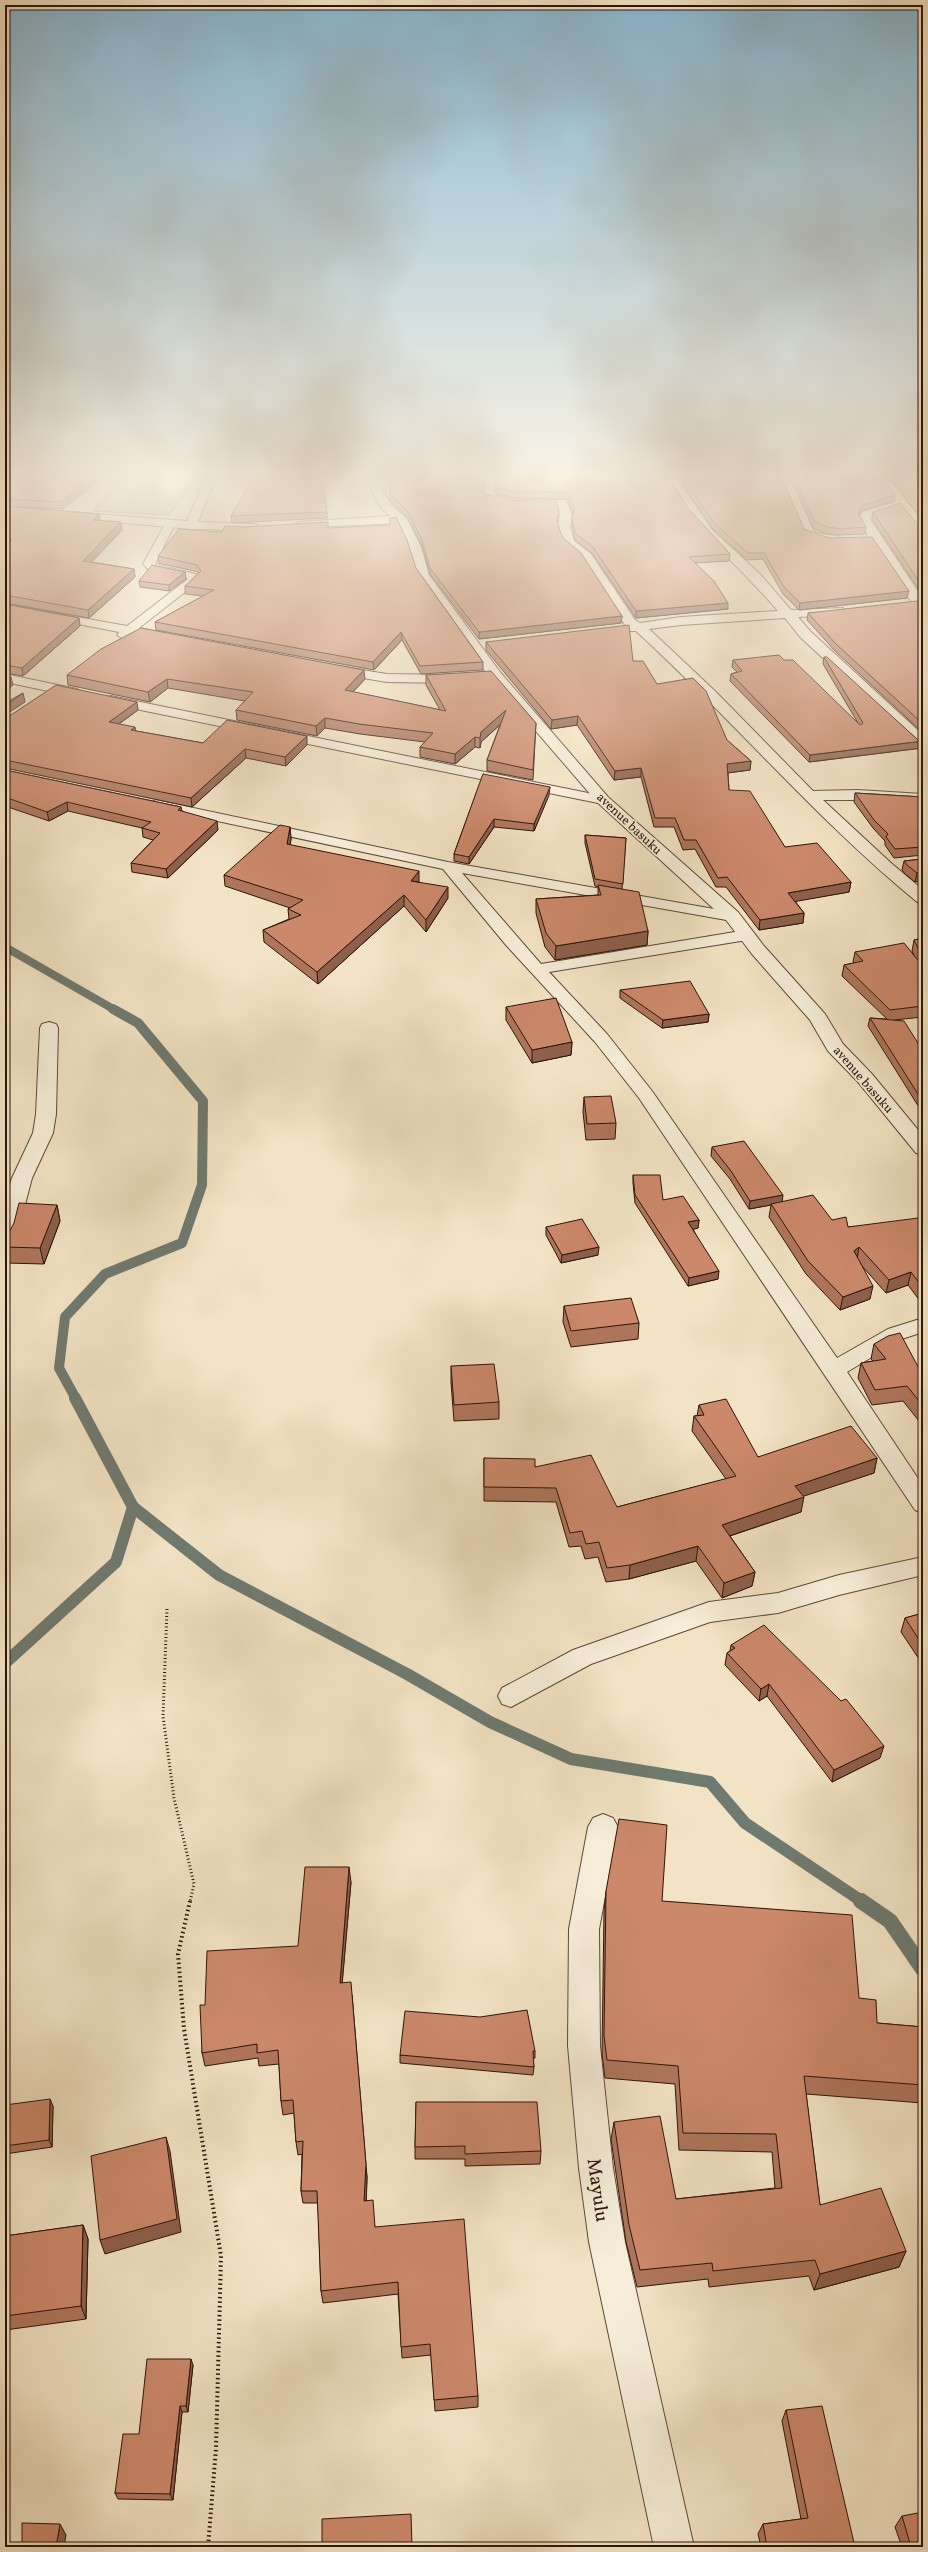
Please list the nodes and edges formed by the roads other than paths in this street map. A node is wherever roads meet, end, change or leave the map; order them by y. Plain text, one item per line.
1 (176, 594) edge
2 (436, 594) edge
3 (610, 594) edge
4 (770, 594) edge
5 (913, 594) edge
6 (904, 604) edge
7 (921, 605) edge
8 (5, 607) edge
9 (851, 609) edge
10 (787, 616) junction
11 (639, 627) junction
12 (130, 630) junction
13 (616, 630) edge
14 (169, 638) edge
15 (112, 644) edge
16 (487, 644) edge
17 (472, 646) junction
18 (324, 667) edge
19 (70, 676) edge
20 (5, 678) edge
21 (466, 678) edge
22 (54, 689) junction
23 (42, 698) edge
24 (923, 743) edge
25 (808, 796) junction
26 (923, 799) edge
27 (138, 800) edge
28 (603, 800) junction
29 (907, 863) edge
30 (883, 865) junction
31 (448, 866) junction
32 (923, 898) edge
33 (732, 916) junction
34 (747, 935) junction
35 (538, 969) junction
36 (49, 1028) dead end
37 (923, 1149) edge
38 (5, 1239) edge
39 (923, 1325) edge
40 (834, 1370) junction
41 (923, 1504) edge
42 (923, 1566) edge
43 (511, 1696) dead end
44 (603, 1827) dead end
45 (674, 2547) edge

1 - 12 lane
2 - 17 street, avenue basuku
3 - 11 street
4 - 10 street
5 - 7 street
6 - 7 street
8 - 12 lane
9 - 10 street
10 - 11 street
10 - 24 street
11 - 13 street
11 - 25 street
12 - 14 lane
12 - 15 lane
16 - 17 street
17 - 28 street, avenue basuku
18 - 21 lane
19 - 22 lane
20 - 22 lane
22 - 23 lane
22 - 28 lane
25 - 26 street
25 - 30 street
27 - 31 lane
28 - 33 street, avenue basuku
29 - 30 street
30 - 32 street
31 - 33 lane
31 - 35 lane
33 - 34 street, avenue basuku
34 - 35 lane
34 - 37 street, avenue basuku
35 - 40 lane
36 - 38 street
39 - 40 lane
40 - 41 lane
42 - 43 lane
44 - 45 street, Mayulu

